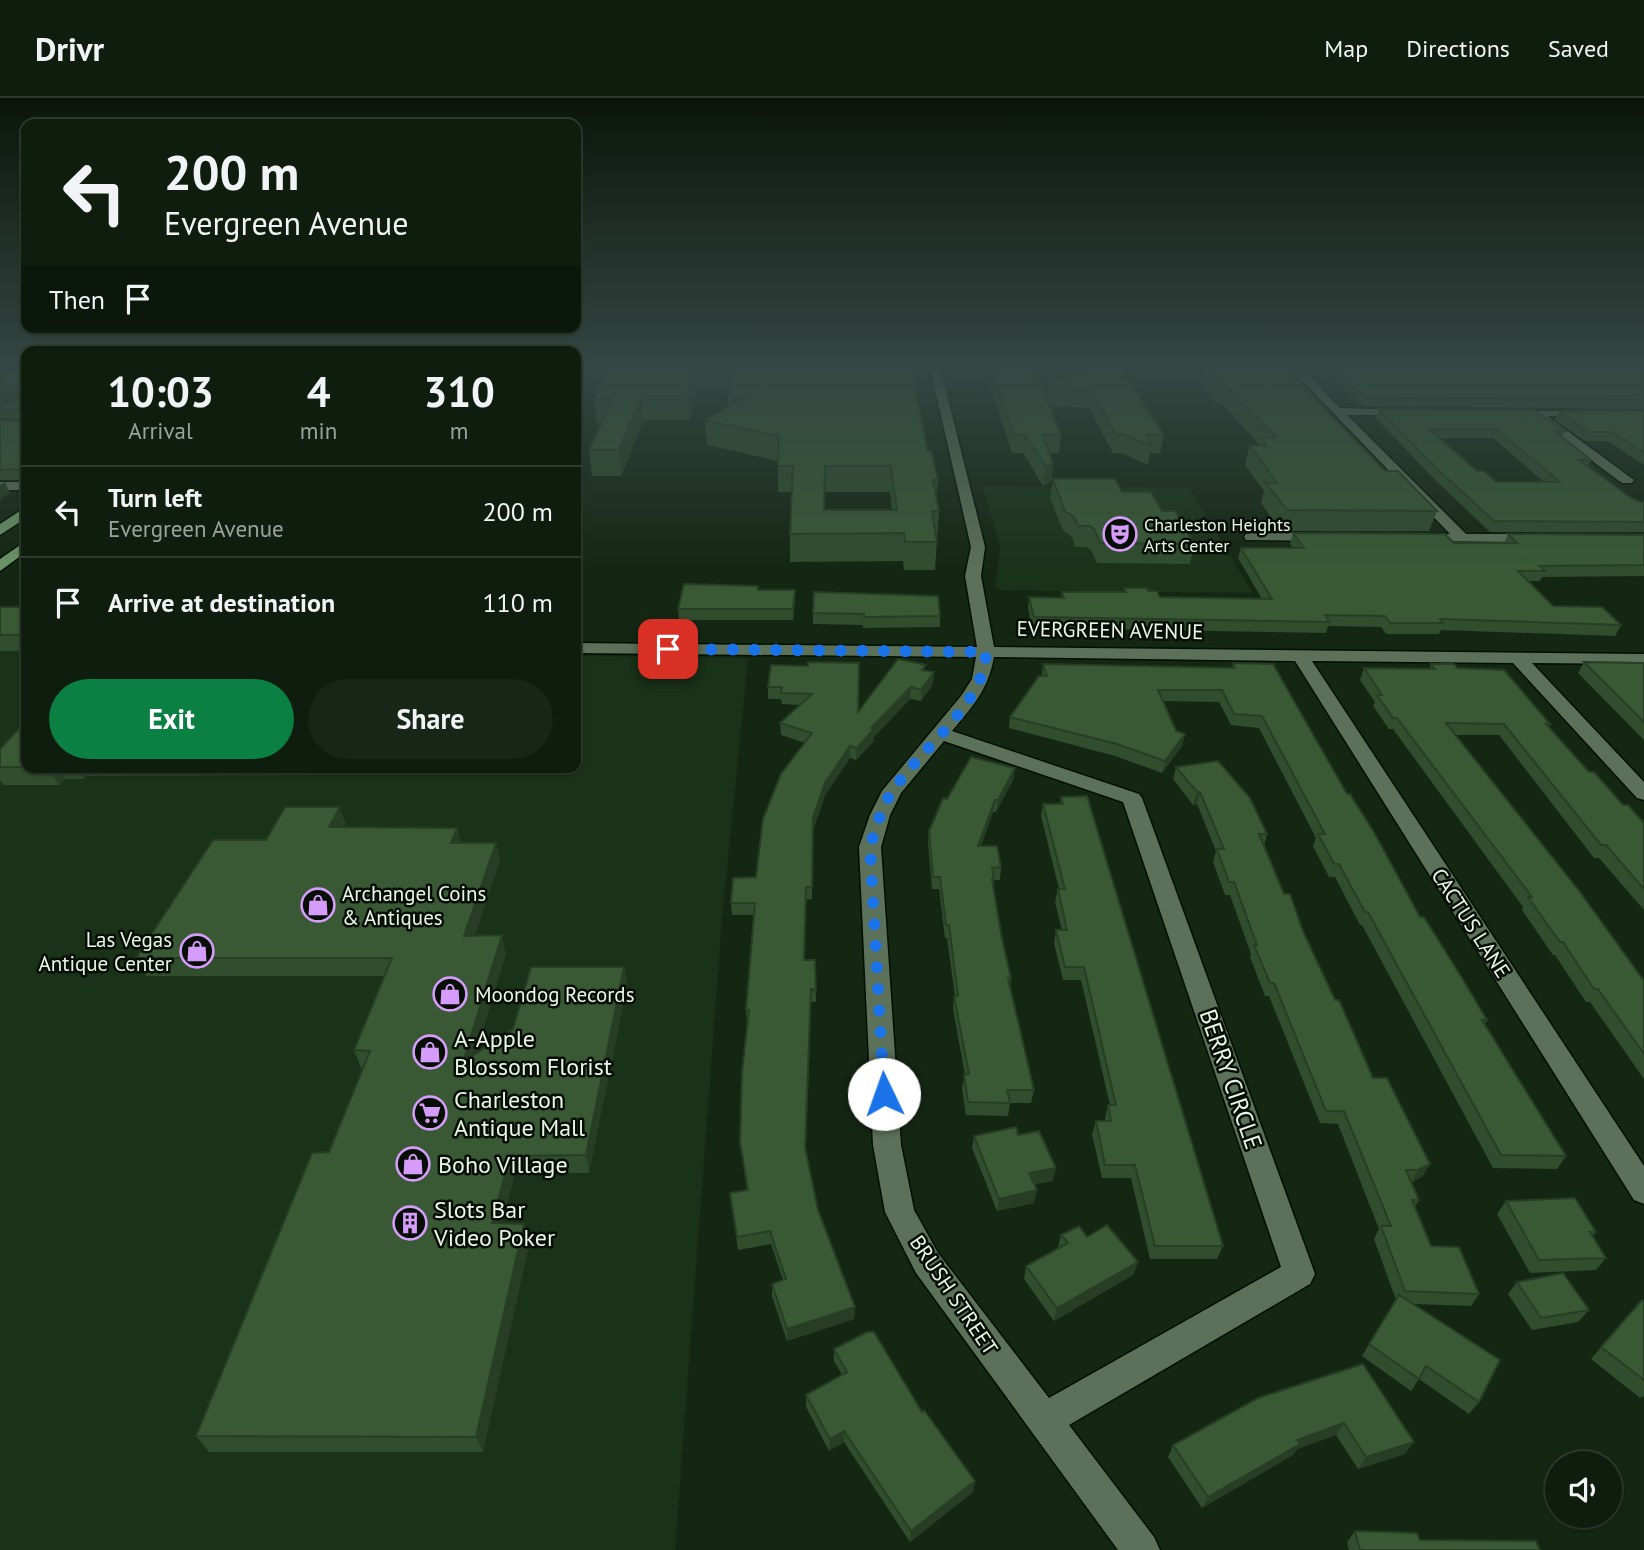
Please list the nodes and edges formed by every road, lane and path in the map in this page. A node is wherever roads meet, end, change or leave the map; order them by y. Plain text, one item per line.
1 (951, 435) edge
2 (1361, 435) edge
3 (1565, 435) edge
4 (1628, 480) dead end
5 (0, 486) edge
6 (21, 486) edge
7 (21, 515) edge
8 (0, 531) edge
9 (1251, 537) dead end
10 (1330, 537) edge
11 (1409, 538) edge
12 (1462, 538) junction
13 (1546, 538) edge
14 (21, 549) edge
15 (0, 566) edge
16 (581, 648) edge
17 (986, 652) junction
18 (1299, 654) junction
19 (1517, 657) junction
20 (1644, 659) edge
21 (940, 733) junction
22 (1644, 794) edge
23 (1644, 1191) edge
24 (1043, 1422) junction
25 (1141, 1550) edge

1 - 17 street, BRUSH STREET
2 - 12 street
3 - 4 street
5 - 6 street
7 - 8 main road
9 - 10 street
11 - 12 street
12 - 13 street
14 - 15 main road
16 - 17 street, EVERGREEN AVENUE
17 - 18 street, EVERGREEN AVENUE
17 - 21 street, BRUSH STREET
18 - 19 street, EVERGREEN AVENUE
18 - 23 street, CACTUS LANE
19 - 20 street, EVERGREEN AVENUE
19 - 22 street
21 - 24 street, BRUSH STREET
21 - 24 street, BERRY CIRCLE
24 - 25 street, BRUSH STREET

